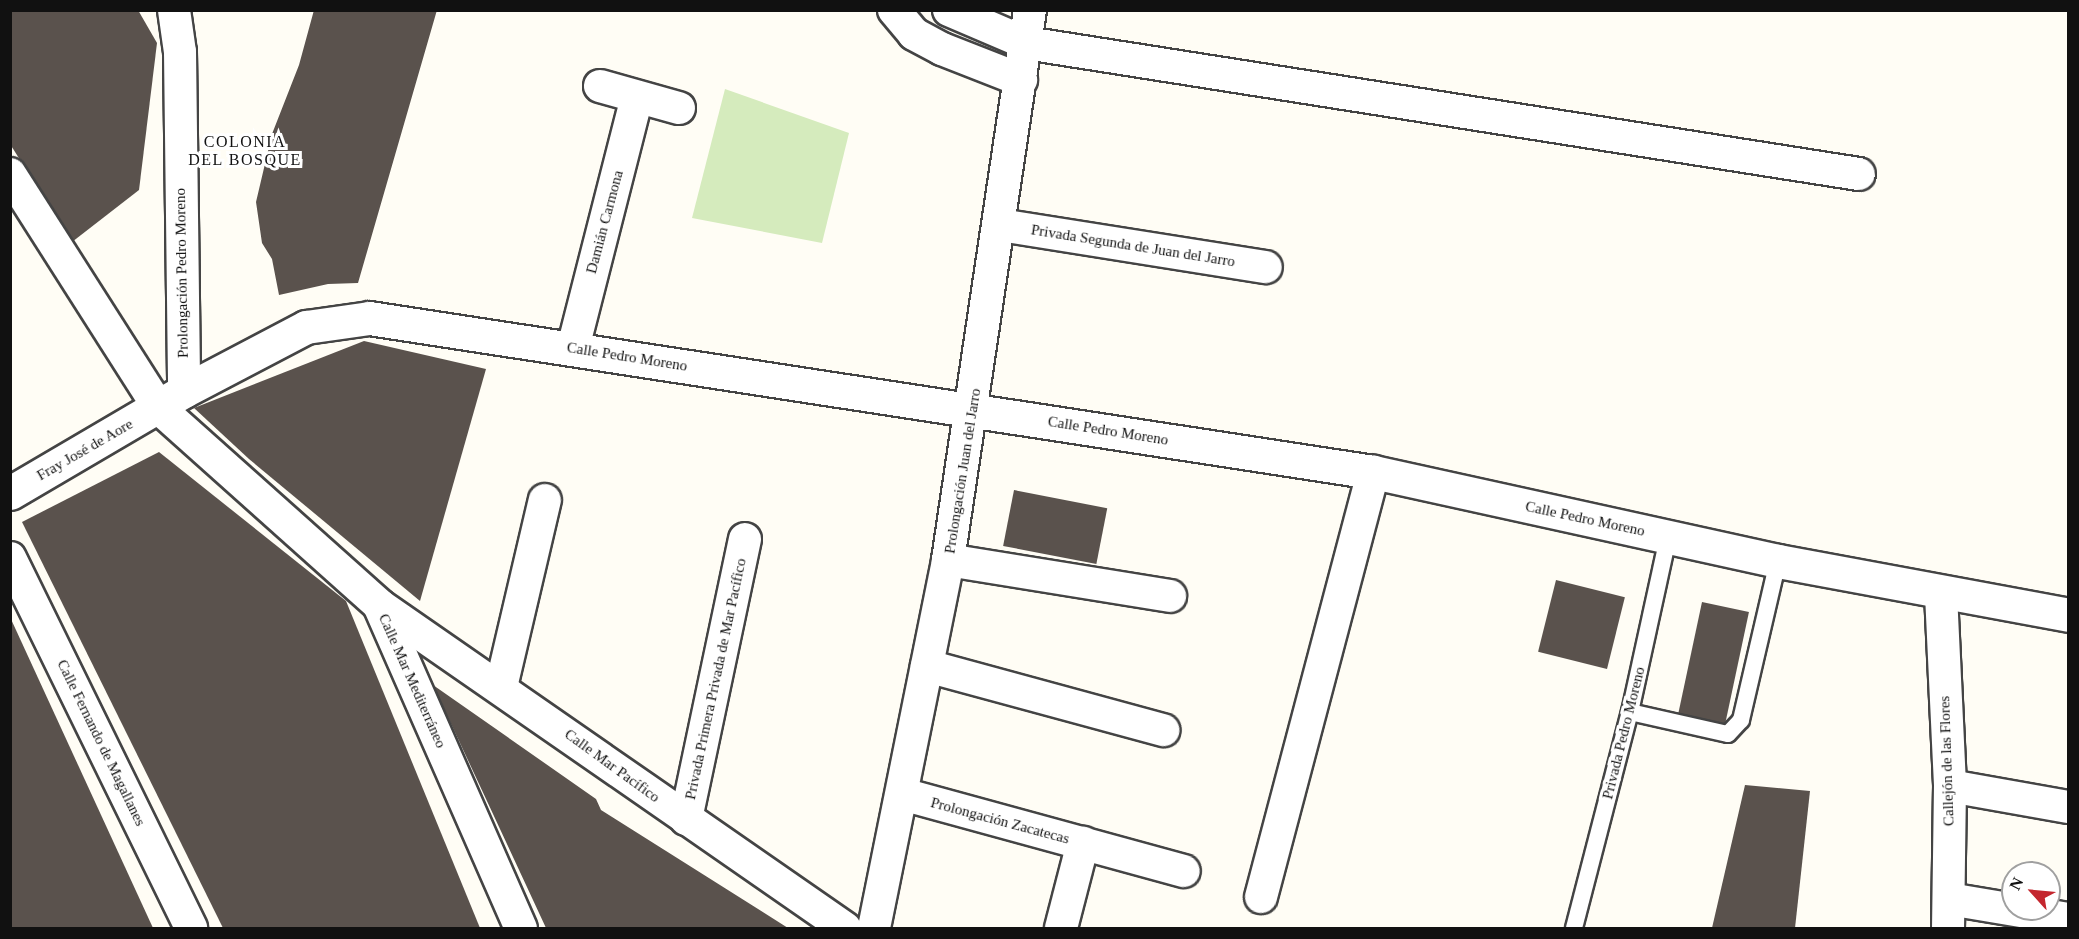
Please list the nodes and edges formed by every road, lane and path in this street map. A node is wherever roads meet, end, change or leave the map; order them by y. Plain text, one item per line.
1 (174, 10) edge
2 (894, 10) edge
3 (949, 10) edge
4 (1030, 10) edge
5 (1026, 43) junction
6 (1021, 80) junction
7 (600, 86) dead end
8 (637, 97) junction
9 (679, 108) dead end
10 (10, 174) edge
11 (1859, 174) dead end
12 (1000, 225) junction
13 (1266, 267) dead end
14 (573, 348) junction
15 (172, 400) junction
16 (973, 410) junction
17 (1373, 472) junction
18 (10, 493) edge
19 (545, 500) dead end
20 (1668, 537) junction
21 (745, 539) dead end
22 (10, 558) edge
23 (948, 560) junction
24 (1778, 561) junction
25 (1941, 594) junction
26 (1170, 596) dead end
27 (379, 605) junction
28 (2068, 615) edge
29 (927, 666) junction
30 (501, 687) junction
31 (1630, 712) junction
32 (1163, 730) dead end
33 (1950, 786) junction
34 (902, 795) junction
35 (2068, 807) edge
36 (686, 819) junction
37 (1083, 843) junction
38 (1184, 871) dead end
39 (1261, 897) dead end
40 (1948, 914) edge
41 (2068, 919) edge
42 (190, 928) edge
43 (521, 928) edge
44 (845, 928) edge
45 (874, 928) edge
46 (1060, 928) edge
47 (1574, 928) edge

1 - 15 street, Prolongación Pedro Moreno
2 - 6 street
3 - 5 street
4 - 5 street, Prolongación Juan del Jarro
5 - 6 street, Prolongación Juan del Jarro
5 - 11 street
6 - 12 street, Prolongación Juan del Jarro
7 - 8 street
8 - 9 street
8 - 14 street, Damián Carmona
10 - 15 street
12 - 13 street, Privada Segunda de Juan del Jarro
12 - 16 street, Prolongación Juan del Jarro
14 - 15 street, Calle Pedro Moreno
14 - 16 street, Calle Pedro Moreno
15 - 18 street, Fray José de Aore
15 - 27 street, Calle Mar Mediterráneo
16 - 17 street, Calle Pedro Moreno
16 - 23 street, Prolongación Juan del Jarro
17 - 20 street, Calle Pedro Moreno
17 - 39 street
19 - 30 street
20 - 24 street, Calle Pedro Moreno
20 - 31 lane, Privada Pedro Moreno
21 - 36 street, Privada Primera Privada de Mar Pacífico
22 - 42 street, Calle Fernando de Magallanes
23 - 26 street
23 - 29 street, Prolongación Juan del Jarro
24 - 25 street, Calle Pedro Moreno
24 - 31 lane
25 - 28 street, Calle Pedro Moreno
25 - 33 street, Callejón de las Flores
27 - 30 street, Calle Mar Pacífico
27 - 43 street, Calle Mar Mediterráneo
29 - 32 street
29 - 34 street, Prolongación Juan del Jarro
30 - 36 street, Calle Mar Pacífico
31 - 47 lane, Privada Pedro Moreno
33 - 35 street
33 - 40 street, Callejón de las Flores
34 - 37 street, Prolongación Zacatecas
34 - 45 street, Prolongación Juan del Jarro
36 - 44 street, Calle Mar Pacífico
37 - 38 street
37 - 46 street, Prolongación Zacatecas
40 - 41 street

